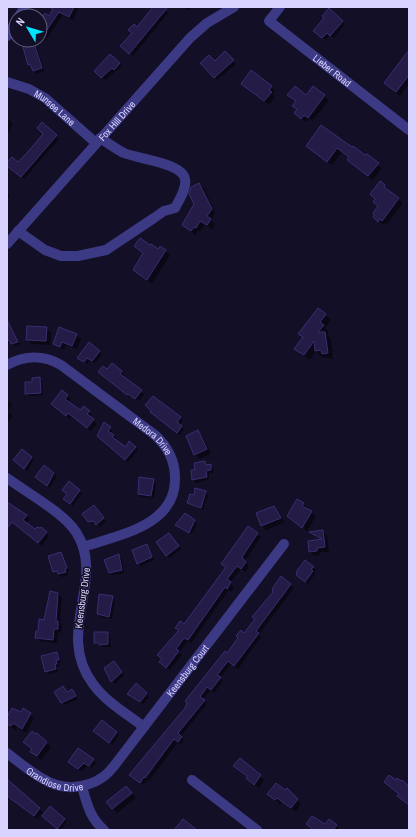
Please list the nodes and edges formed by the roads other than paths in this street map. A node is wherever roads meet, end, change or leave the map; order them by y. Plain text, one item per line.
1 (234, 7) edge
2 (280, 7) edge
3 (7, 82) edge
4 (409, 130) edge
5 (98, 140) junction
6 (18, 231) junction
7 (7, 244) edge
8 (7, 365) edge
9 (7, 478) edge
10 (284, 544) dead end
11 (83, 547) junction
12 (144, 727) junction
13 (7, 753) edge
14 (192, 780) dead end
15 (82, 787) junction
16 (104, 830) edge
17 (256, 830) edge

1 - 5 street, Fox Hill Drive
2 - 4 street, Lieber Road
3 - 5 street, Munsee Lane
5 - 6 street, Fox Hill Drive
5 - 6 street, Munsee Lane
6 - 7 street, Fox Hill Drive
8 - 11 street, Medora Drive
9 - 11 street, Keensburg Drive
10 - 12 street, Keensburg Court
11 - 12 street, Keensburg Drive
12 - 15 street, Keensburg Court
13 - 15 street, Grandiose Drive
14 - 17 street
15 - 16 street, Grandiose Drive

